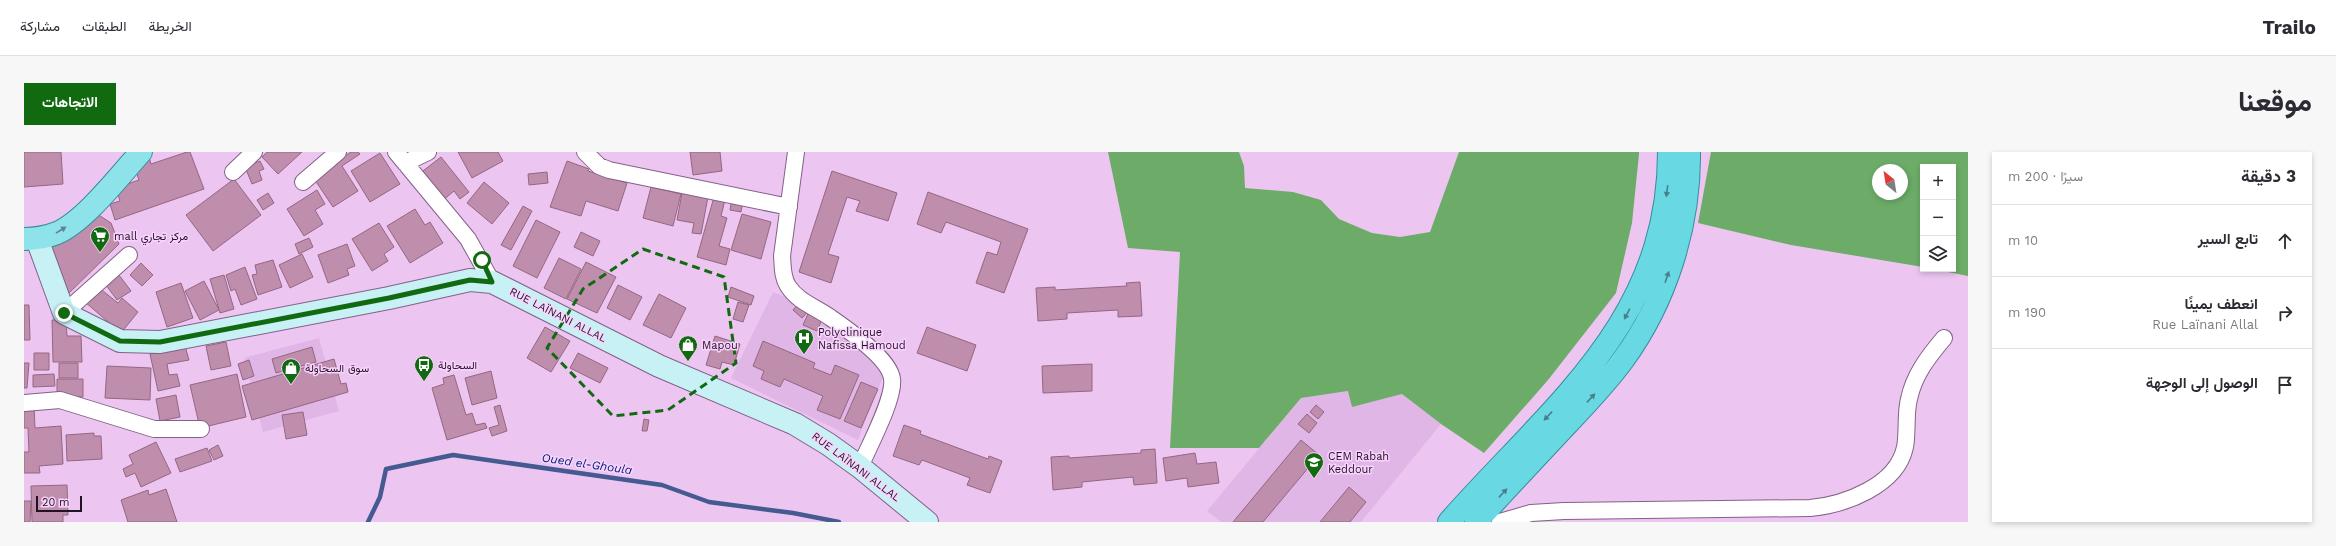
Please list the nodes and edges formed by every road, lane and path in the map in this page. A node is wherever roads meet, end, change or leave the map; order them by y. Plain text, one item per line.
1 (141, 152) edge
2 (254, 152) edge
3 (338, 152) edge
4 (428, 152) edge
5 (585, 152) edge
6 (796, 152) edge
7 (1669, 152) edge
8 (1689, 152) edge
9 (401, 157) edge
10 (233, 172) dead end
11 (303, 182) dead end
12 (789, 207) junction
13 (31, 239) edge
14 (129, 256) dead end
15 (492, 282) junction
16 (64, 313) junction
17 (1944, 338) dead end
18 (24, 403) edge
19 (201, 429) dead end
20 (860, 467) junction
21 (927, 522) edge
22 (1449, 522) edge
23 (1476, 522) edge
24 (1500, 522) edge

13 -> 1 main road
2 - 10 street
3 - 11 street
4 - 9 street
5 - 12 street
6 - 12 street
7 -> 22 highway
23 -> 8 highway
9 - 15 street
12 - 20 street
13 - 16 main road
14 - 16 street
15 - 16 main road, RUE LAÏNANI ALLAL
15 - 20 main road, RUE LAÏNANI ALLAL
17 - 24 street
18 - 19 street
20 - 21 main road, RUE LAÏNANI ALLAL

